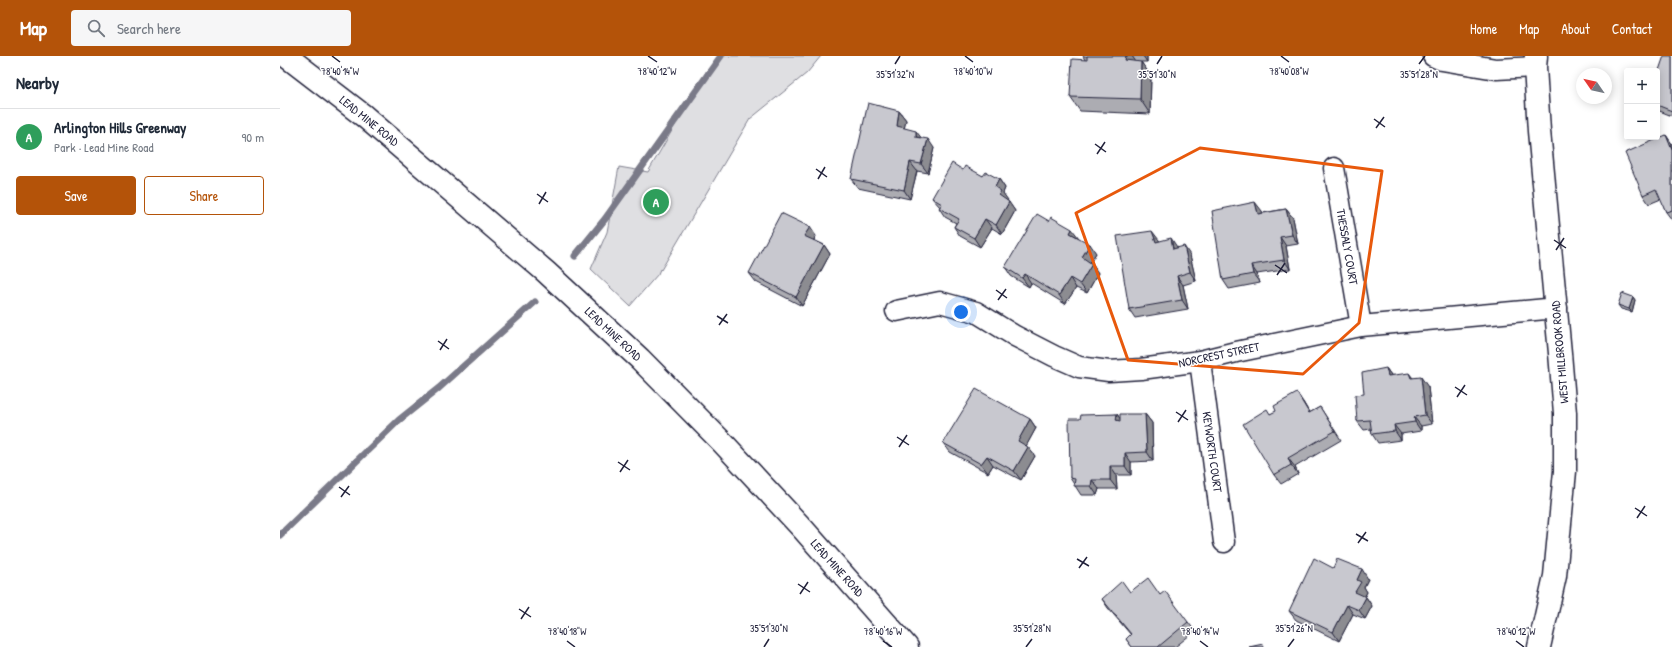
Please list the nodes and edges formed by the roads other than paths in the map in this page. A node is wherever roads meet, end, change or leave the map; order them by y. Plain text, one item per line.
1 (286, 56) edge
2 (1433, 56) edge
3 (1535, 62) edge
4 (1334, 168) dead end
5 (1557, 308) junction
6 (896, 311) dead end
7 (1361, 326) junction
8 (1200, 361) junction
9 (1224, 542) dead end
10 (907, 647) edge
11 (1539, 647) edge

1 - 10 main road, LEAD MINE ROAD
2 - 3 street
3 - 5 main road, WEST MILLBROOK ROAD
4 - 7 street, THESSALY COURT
5 - 7 street, NORCREST STREET
5 - 11 main road, WEST MILLBROOK ROAD
6 - 8 street, NORCREST STREET
7 - 8 street, NORCREST STREET
8 - 9 street, KEYWORTH COURT

